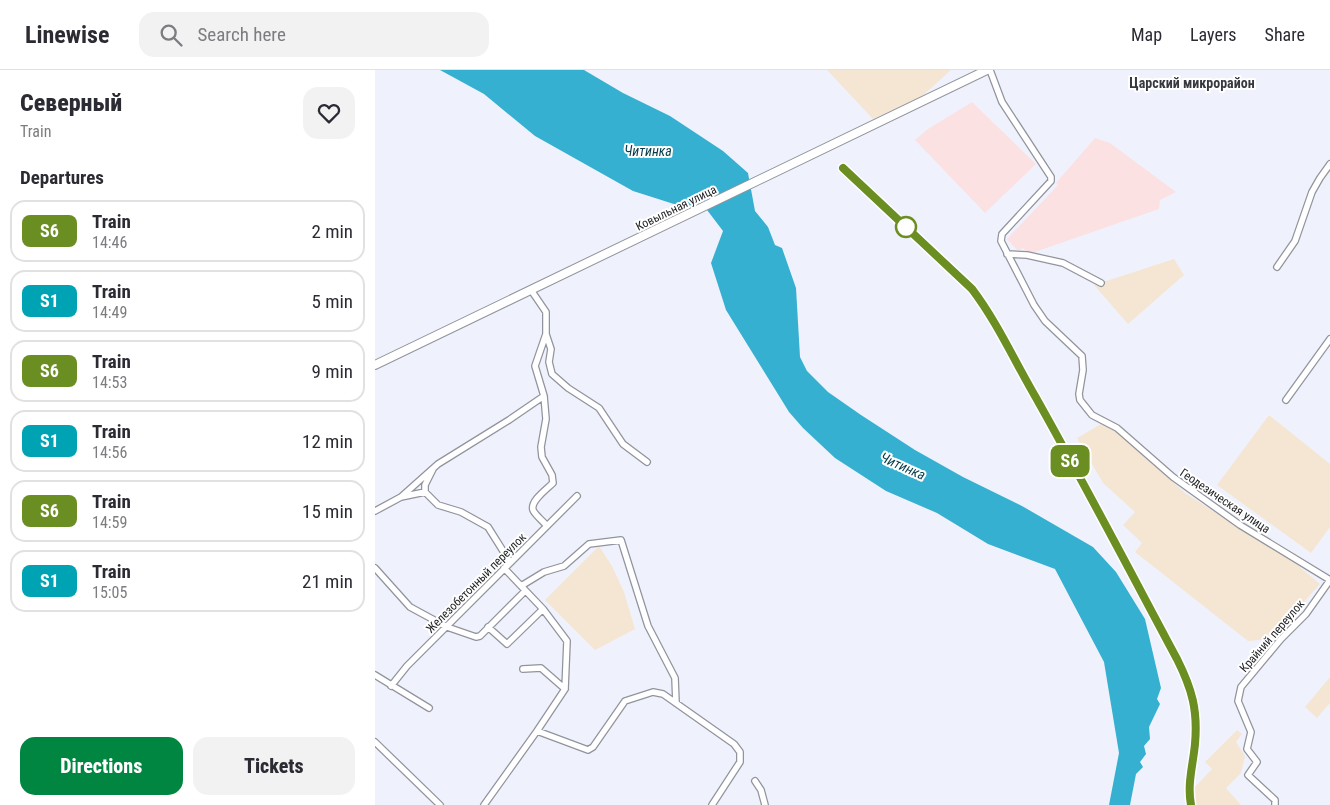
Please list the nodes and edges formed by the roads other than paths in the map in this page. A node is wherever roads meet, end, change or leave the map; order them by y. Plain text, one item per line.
1 (988, 70) edge
2 (1330, 164) edge
3 (1007, 254) junction
4 (1277, 267) dead end
5 (1101, 283) dead end
6 (531, 290) junction
7 (546, 334) junction
8 (1330, 338) edge
9 (375, 364) edge
10 (544, 396) junction
11 (1285, 400) dead end
12 (647, 462) dead end
13 (434, 467) junction
14 (425, 492) junction
15 (577, 496) dead end
16 (401, 497) junction
17 (375, 511) edge
18 (547, 526) junction
19 (510, 562) junction
20 (375, 568) edge
21 (504, 568) junction
22 (1330, 580) edge
23 (523, 588) junction
24 (543, 609) junction
25 (447, 627) junction
26 (489, 627) junction
27 (523, 669) dead end
28 (375, 675) edge
29 (391, 686) junction
30 (565, 689) junction
31 (676, 703) junction
32 (429, 708) dead end
33 (537, 731) junction
34 (375, 742) edge
35 (755, 781) dead end
36 (440, 805) edge
37 (484, 805) edge
38 (712, 805) edge
39 (765, 805) edge
40 (1275, 805) edge

1 - 3 street
1 - 6 main road, Ковыльная улица
2 - 4 street
3 - 5 street
3 - 22 street, Геодезическая улица
6 - 7 street
6 - 9 main road, Ковыльная улица
7 - 10 street
7 - 12 street
8 - 11 street
10 - 13 street
10 - 18 street
13 - 14 street
13 - 16 street
14 - 16 street
14 - 19 street
15 - 18 street, Железобетонный переулок
16 - 17 street
18 - 19 street, Железобетонный переулок
19 - 21 street, Железобетонный переулок
20 - 25 street
21 - 23 street
21 - 25 street, Железобетонный переулок
22 - 40 street, Крайний переулок
23 - 24 street
23 - 26 street
23 - 31 street
24 - 26 street
24 - 30 street
25 - 26 street
25 - 29 street, Железобетонный переулок
27 - 30 street
28 - 29 street
29 - 32 street
30 - 33 street
31 - 33 street
31 - 38 street
33 - 37 street
34 - 36 street
35 - 39 street

